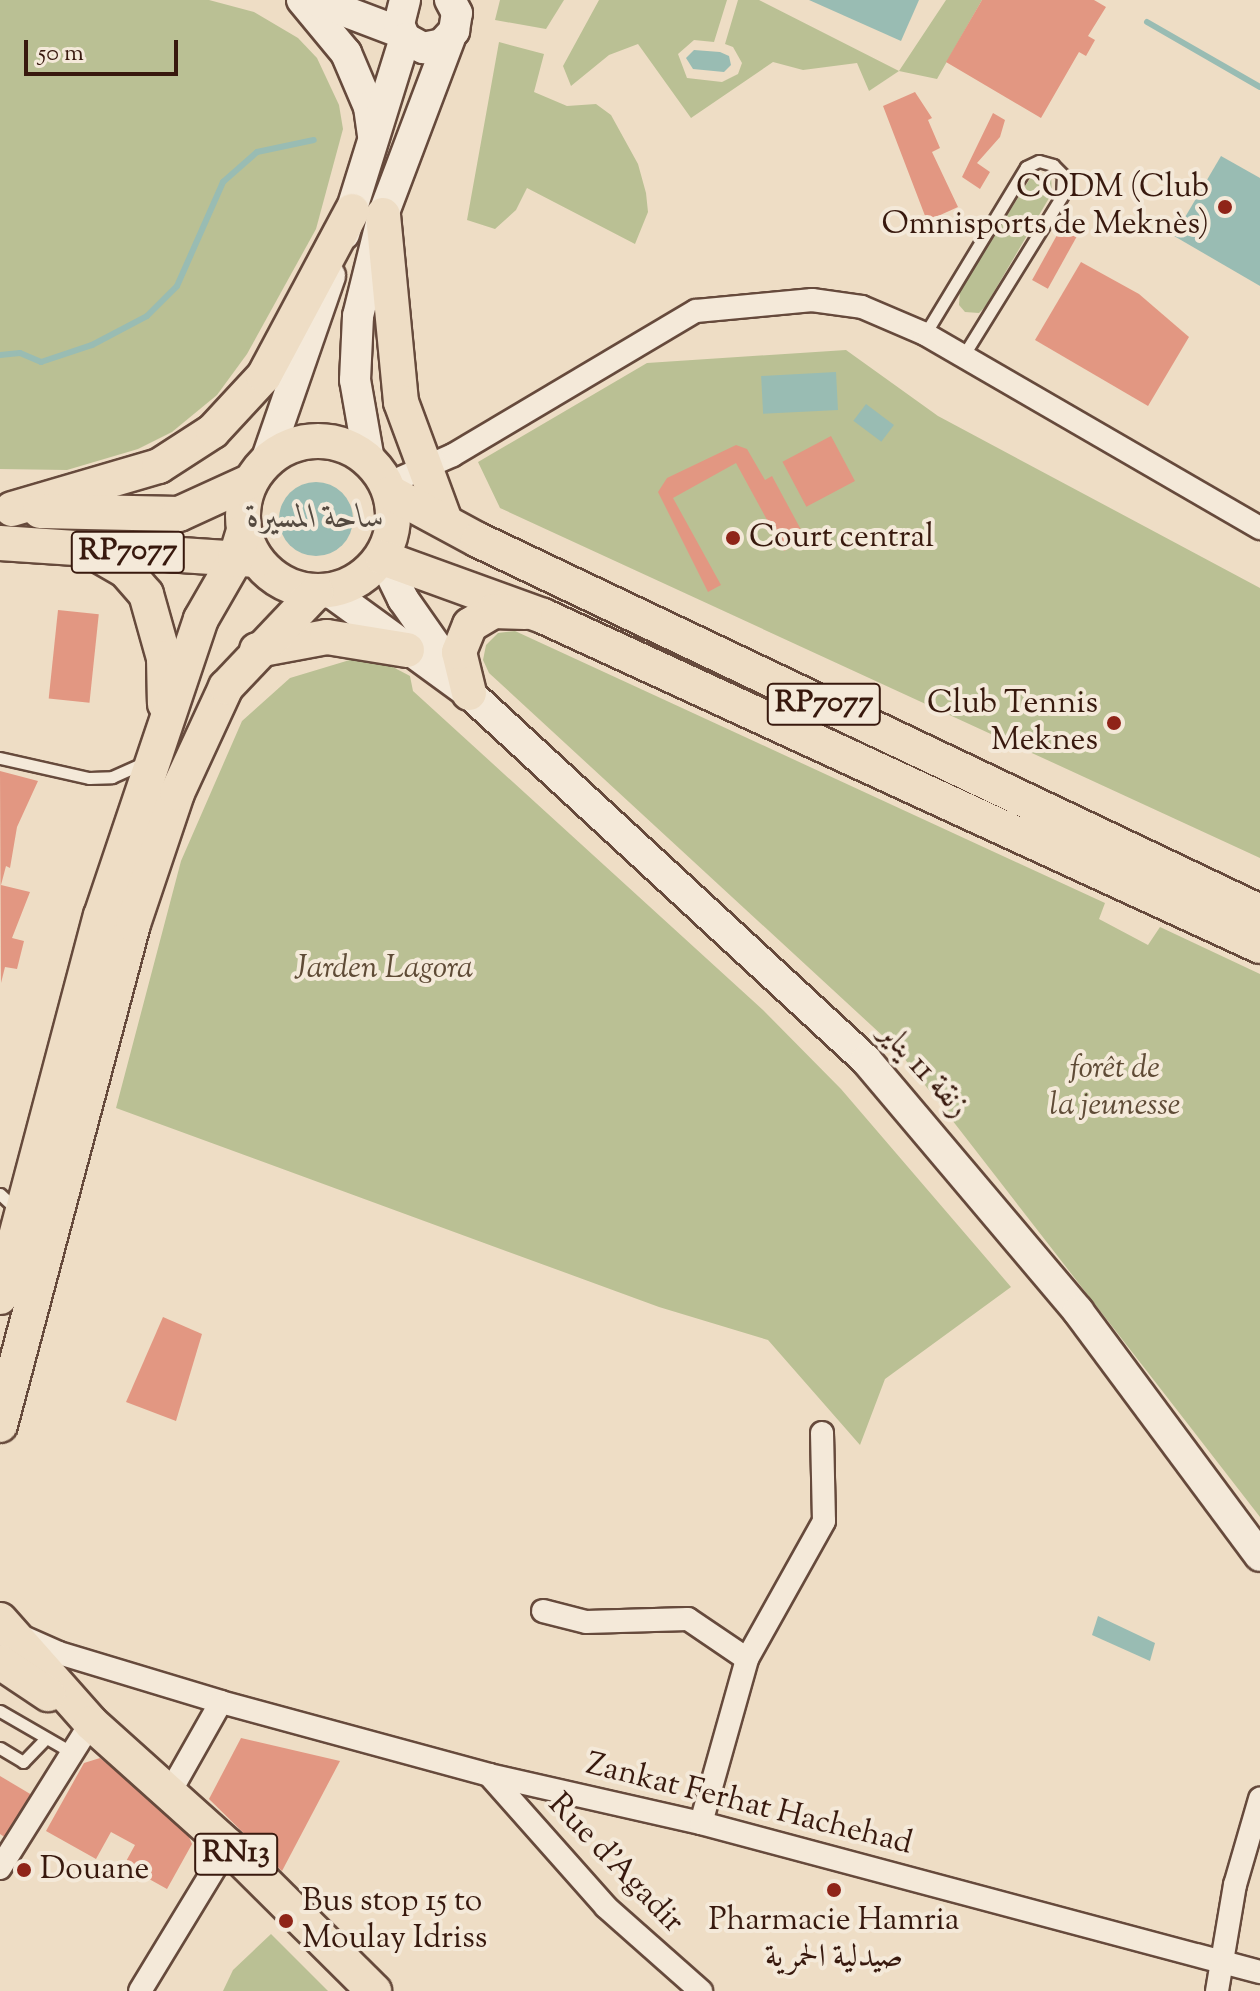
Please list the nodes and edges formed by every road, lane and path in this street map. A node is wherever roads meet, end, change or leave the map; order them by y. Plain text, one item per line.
1 (302, 0) edge
2 (315, 0) edge
3 (405, 0) edge
4 (454, 13) edge
5 (404, 35) junction
6 (374, 142) junction
7 (368, 213) junction
8 (925, 334) junction
9 (963, 356) junction
10 (424, 469) junction
11 (259, 471) junction
12 (382, 479) junction
13 (6, 509) edge
14 (445, 521) junction
15 (1260, 528) edge
16 (0, 543) edge
17 (87, 549) junction
18 (245, 550) junction
19 (383, 558) junction
20 (323, 592) junction
21 (543, 616) junction
22 (256, 650) junction
23 (407, 650) junction
24 (469, 693) junction
25 (163, 735) junction
26 (0, 758) edge
27 (1258, 932) edge
28 (11, 1205) edge
29 (0, 1297) edge
30 (0, 1425) edge
31 (822, 1433) dead end
32 (1260, 1556) edge
33 (543, 1611) dead end
34 (2, 1637) edge
35 (747, 1659) junction
36 (221, 1702) junction
37 (0, 1711) edge
38 (91, 1723) junction
39 (46, 1738) junction
40 (0, 1748) edge
41 (71, 1752) junction
42 (489, 1775) junction
43 (170, 1792) junction
44 (1260, 1799) edge
45 (701, 1823) junction
46 (228, 1846) junction
47 (0, 1868) edge
48 (1219, 1961) junction
49 (1260, 1972) edge
50 (140, 1991) edge
51 (374, 1991) edge
52 (701, 1991) edge
53 (1217, 1991) edge

1 - 6 main road
2 - 5 main road
3 - 5 main road
4 - 5 main road
4 - 7 main road
5 - 6 main road
6 - 7 main road
7 - 10 main road
7 - 11 main road
7 - 12 main road
7 - 13 main road
8 - 9 street
8 - 9 lane
8 - 10 street
9 - 15 street
10 - 12 street
10 - 14 main road
11 - 12 main road, RP7077
11 - 13 main road, RP7077
11 - 18 main road
12 - 14 main road, RP7077
12 - 19 main road
14 - 27 main road, RP7077
16 - 17 main road, RP7077
17 - 18 main road, RP7077
17 - 25 main road
18 - 20 main road
18 - 25 main road
19 - 20 main road
19 - 21 main road, RP7077
19 - 24 main road
20 - 22 main road
20 - 23 main road
21 - 24 main road
21 - 27 main road, RP7077
22 - 23 main road
22 - 30 main road
23 - 24 main road
24 - 32 main road, زنقة 11 يناير
25 - 26 lane
25 - 28 main road
28 - 29 main road
31 - 35 street
33 - 35 street
34 - 36 street, Zankat Ferhat Hachehad
34 - 38 main road, RN13
35 - 45 street
36 - 42 street, Zankat Ferhat Hachehad
36 - 43 street
37 - 39 lane
38 - 41 street
38 - 43 main road, RN13
39 - 40 lane
39 - 41 lane
41 - 47 street
42 - 45 street, Zankat Ferhat Hachehad
42 - 52 street, Rue d'Agadir
43 - 46 main road, RN13
44 - 48 street
45 - 48 street, Zankat Ferhat Hachehad
46 - 50 street
46 - 51 main road, RN13
48 - 49 street, Zankat Ferhat Hachehad
48 - 53 street

